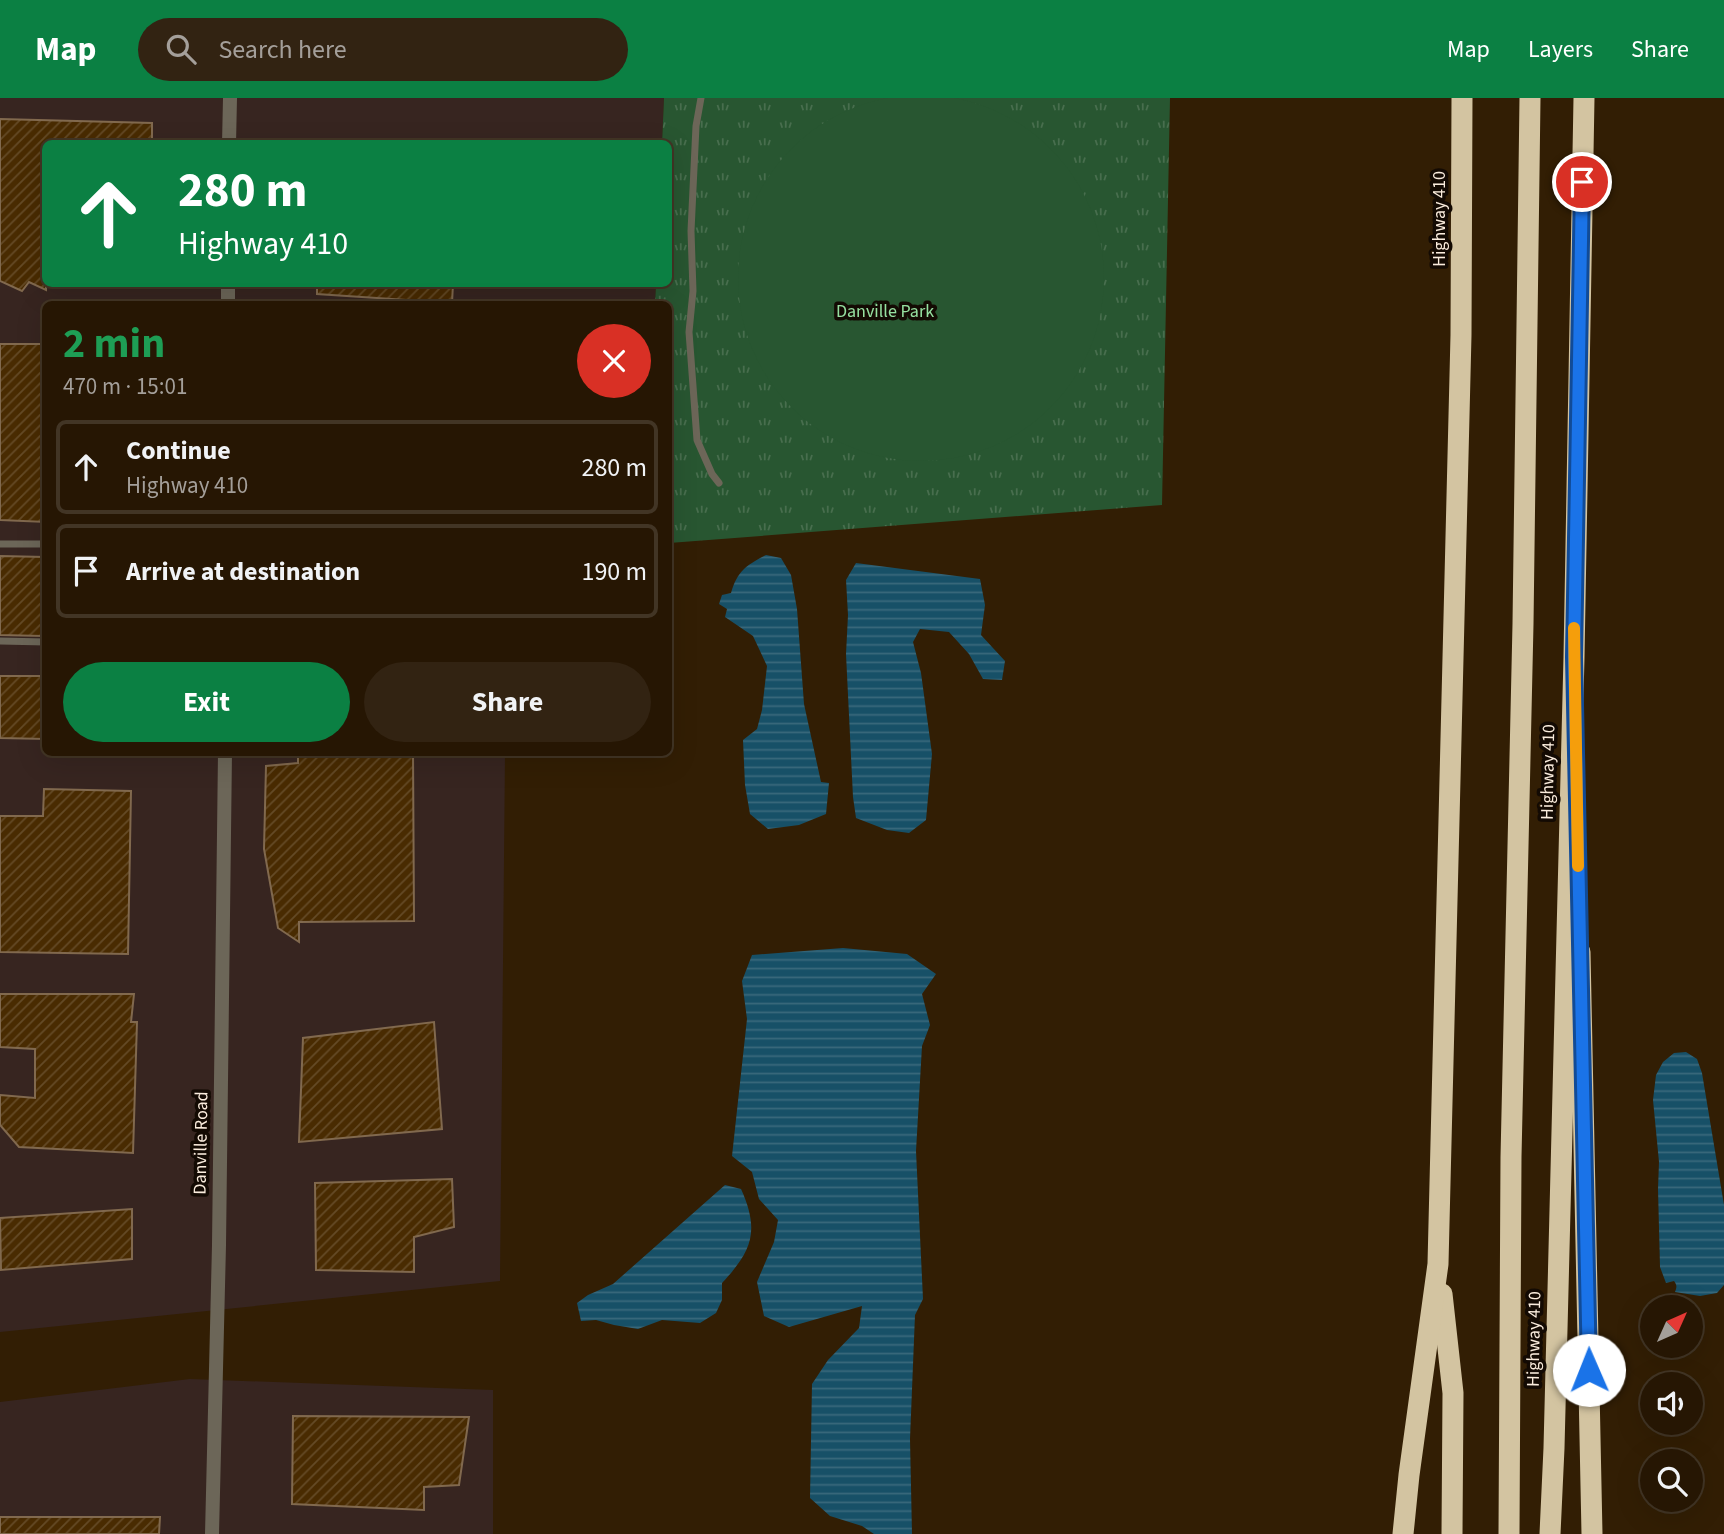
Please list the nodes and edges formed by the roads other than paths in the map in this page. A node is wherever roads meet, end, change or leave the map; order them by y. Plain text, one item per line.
1 (230, 98) edge
2 (701, 98) edge
3 (1462, 98) edge
4 (1530, 98) edge
5 (1584, 98) edge
6 (229, 140) edge
7 (719, 483) dead end
8 (0, 544) edge
9 (42, 544) edge
10 (0, 641) edge
11 (42, 642) edge
12 (1574, 657) junction
13 (225, 756) edge
14 (1438, 1264) junction
15 (1554, 1448) junction
16 (212, 1534) edge
17 (1403, 1534) edge
18 (1452, 1534) edge
19 (1509, 1534) edge
20 (1550, 1534) edge
21 (1556, 1534) edge
22 (1592, 1534) edge

1 - 6 street
2 - 7 lane
3 - 14 highway, Highway 410
4 - 19 highway
5 - 12 highway, Highway 410
8 - 9 lane
10 - 11 lane
12 - 15 highway, Highway 410
12 - 22 highway
13 - 16 street, Danville Road
14 - 17 highway
14 - 18 highway
15 - 20 highway
15 - 21 highway

